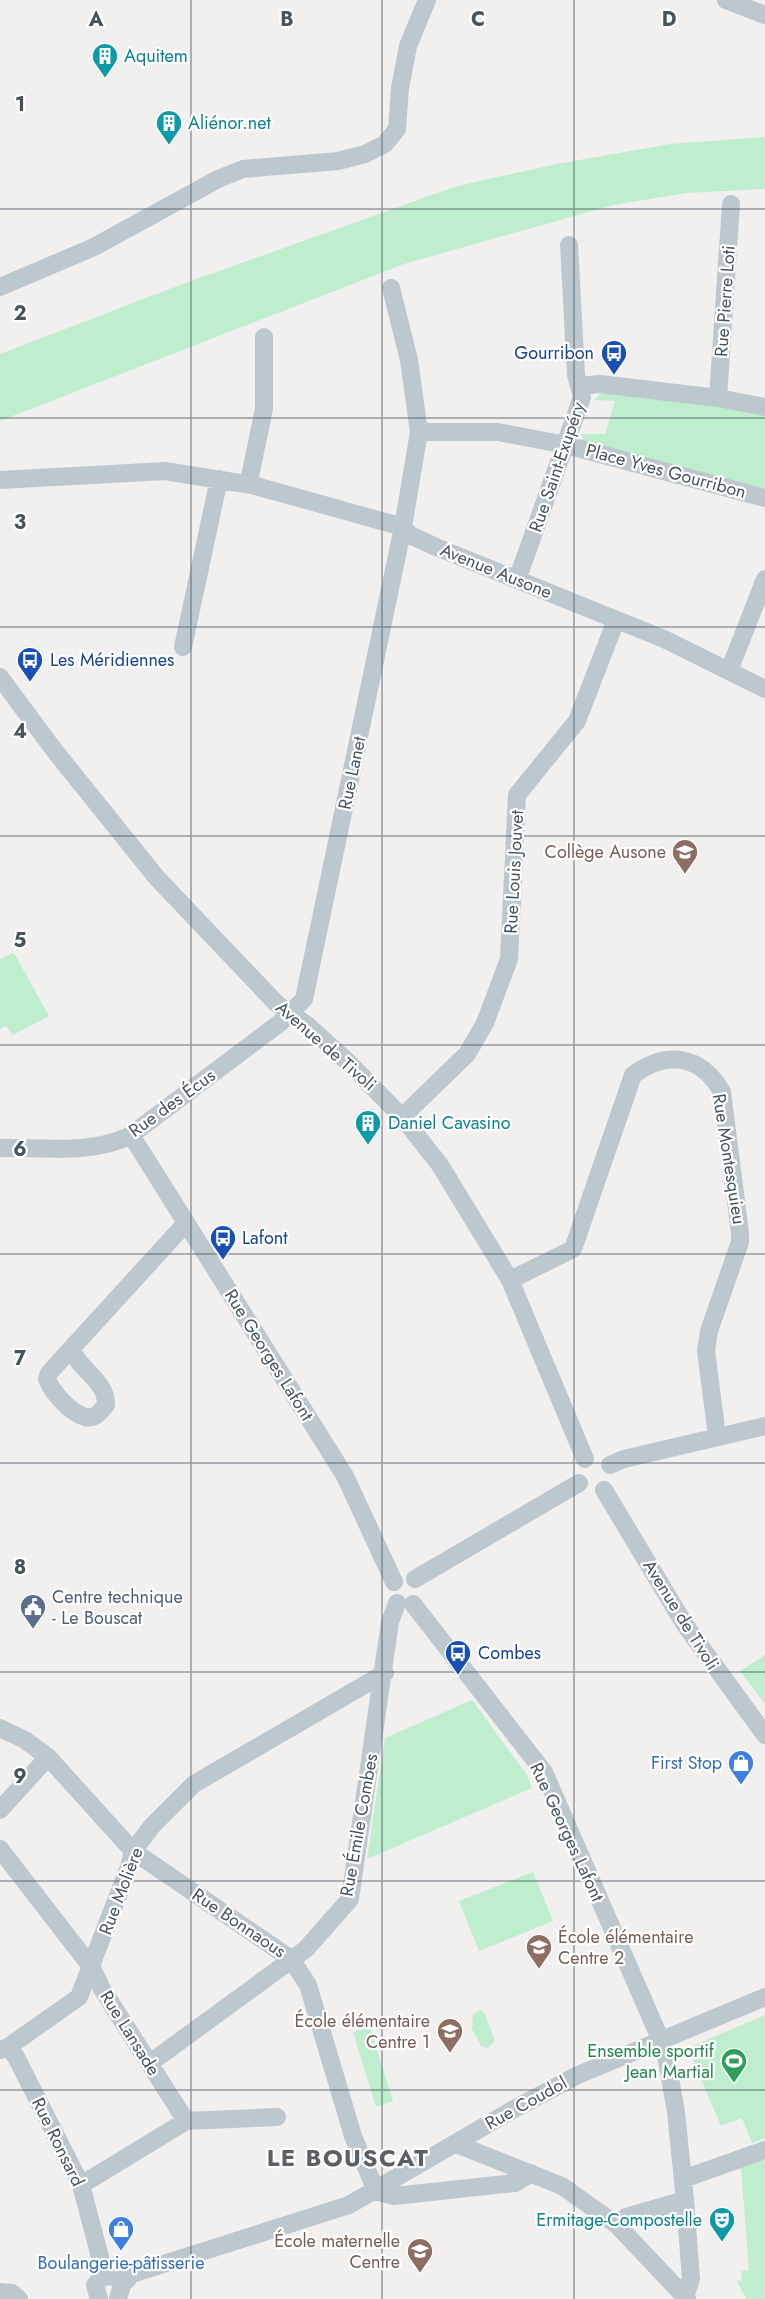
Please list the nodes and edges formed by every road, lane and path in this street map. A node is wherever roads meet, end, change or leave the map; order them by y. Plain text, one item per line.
1 (427, 0) edge
2 (726, 0) edge
3 (765, 15) edge
4 (731, 204) dead end
5 (569, 245) dead end
6 (0, 287) edge
7 (391, 288) dead end
8 (264, 337) dead end
9 (579, 386) junction
10 (718, 398) junction
11 (765, 407) edge
12 (418, 432) junction
13 (566, 445) junction
14 (219, 479) junction
15 (0, 480) edge
16 (252, 485) junction
17 (765, 498) edge
18 (403, 527) junction
19 (765, 579) edge
20 (518, 580) junction
21 (616, 620) junction
22 (183, 647) dead end
23 (729, 671) junction
24 (0, 677) edge
25 (765, 689) edge
26 (290, 1013) junction
27 (402, 1117) junction
28 (131, 1135) junction
29 (0, 1148) edge
30 (186, 1223) junction
31 (510, 1280) junction
32 (72, 1350) dead end
33 (765, 1426) edge
34 (717, 1436) junction
35 (585, 1459) junction
36 (610, 1465) junction
37 (579, 1483) junction
38 (604, 1490) junction
39 (415, 1579) junction
40 (394, 1582) junction
41 (405, 1604) junction
42 (385, 1673) junction
43 (0, 1728) edge
44 (765, 1735) edge
45 (48, 1757) junction
46 (0, 1810) edge
47 (0, 1849) edge
48 (133, 1851) junction
49 (291, 1959) junction
50 (92, 1968) junction
51 (765, 1997) edge
52 (659, 2042) junction
53 (4, 2048) edge
54 (150, 2064) junction
55 (277, 2117) dead end
56 (186, 2121) junction
57 (456, 2144) junction
58 (765, 2150) edge
59 (531, 2173) junction
60 (683, 2179) junction
61 (81, 2185) junction
62 (376, 2191) junction
63 (685, 2200) junction
64 (617, 2225) junction
65 (105, 2276) junction
66 (120, 2292) edge
67 (686, 2298) edge
68 (93, 2299) edge

1 - 6 street
2 - 3 street
4 - 10 street, Rue Pierre Loti
5 - 9 street, Rue Saint-Exupéry
7 - 12 street, Rue Lanet
8 - 16 street
9 - 10 street
9 - 13 street, Rue Saint-Exupéry
10 - 11 street
12 - 13 street, Place Yves Gourribon
12 - 18 street, Rue Lanet
13 - 17 street, Place Yves Gourribon
13 - 20 street, Rue Saint-Exupéry
14 - 15 street, Avenue Ausone
14 - 16 street, Avenue Ausone
14 - 22 street
16 - 18 street, Avenue Ausone
18 - 20 street, Avenue Ausone
18 - 26 street, Rue Lanet
19 - 23 street
20 - 21 street, Avenue Ausone
21 - 23 street, Avenue Ausone
21 - 27 street, Rue Louis Jouvet
23 - 25 street, Avenue Ausone
24 - 26 street, Avenue de Tivoli
26 - 27 street, Avenue de Tivoli
26 - 28 street, Rue des Écus
27 - 31 street, Avenue de Tivoli
28 - 29 street, Rue des Écus
28 - 30 street, Rue Georges Lafont
30 - 32 street
30 - 40 street, Rue Georges Lafont
31 - 34 street, Rue Montesquieu
31 - 35 street, Avenue de Tivoli
33 - 34 street
34 - 36 street
35 - 36 street
35 - 37 street
36 - 38 street
37 - 38 street
37 - 39 street
38 - 44 street, Avenue de Tivoli
39 - 40 street
39 - 41 street
40 - 41 street
41 - 42 street, Rue Émile Combes
41 - 52 street, Rue Georges Lafont
42 - 48 street, Rue Molière
42 - 49 street, Rue Émile Combes
43 - 45 street, Rue Bonnaous
45 - 46 street
45 - 48 street, Rue Bonnaous
47 - 50 street, Rue Lansade
48 - 49 street, Rue Bonnaous
48 - 50 street, Rue Molière
49 - 54 street, Rue Émile Combes
49 - 62 street, Rue Bonnaous
50 - 53 street, Rue Molière
50 - 54 street, Rue Lansade
51 - 52 street, Rue Coudol
52 - 57 street, Rue Coudol
52 - 60 street, Rue Georges Lafont
53 - 61 street, Rue Ronsard
54 - 56 street, Rue Lansade
55 - 56 street
56 - 61 street
57 - 59 street
57 - 62 street, Rue Coudol
58 - 60 street
59 - 62 street
59 - 64 street
60 - 63 street, Rue Georges Lafont
61 - 65 street, Rue Ronsard
62 - 66 street
63 - 64 street
63 - 67 street, Rue Georges Lafont
64 - 67 street
65 - 66 street
65 - 68 street

